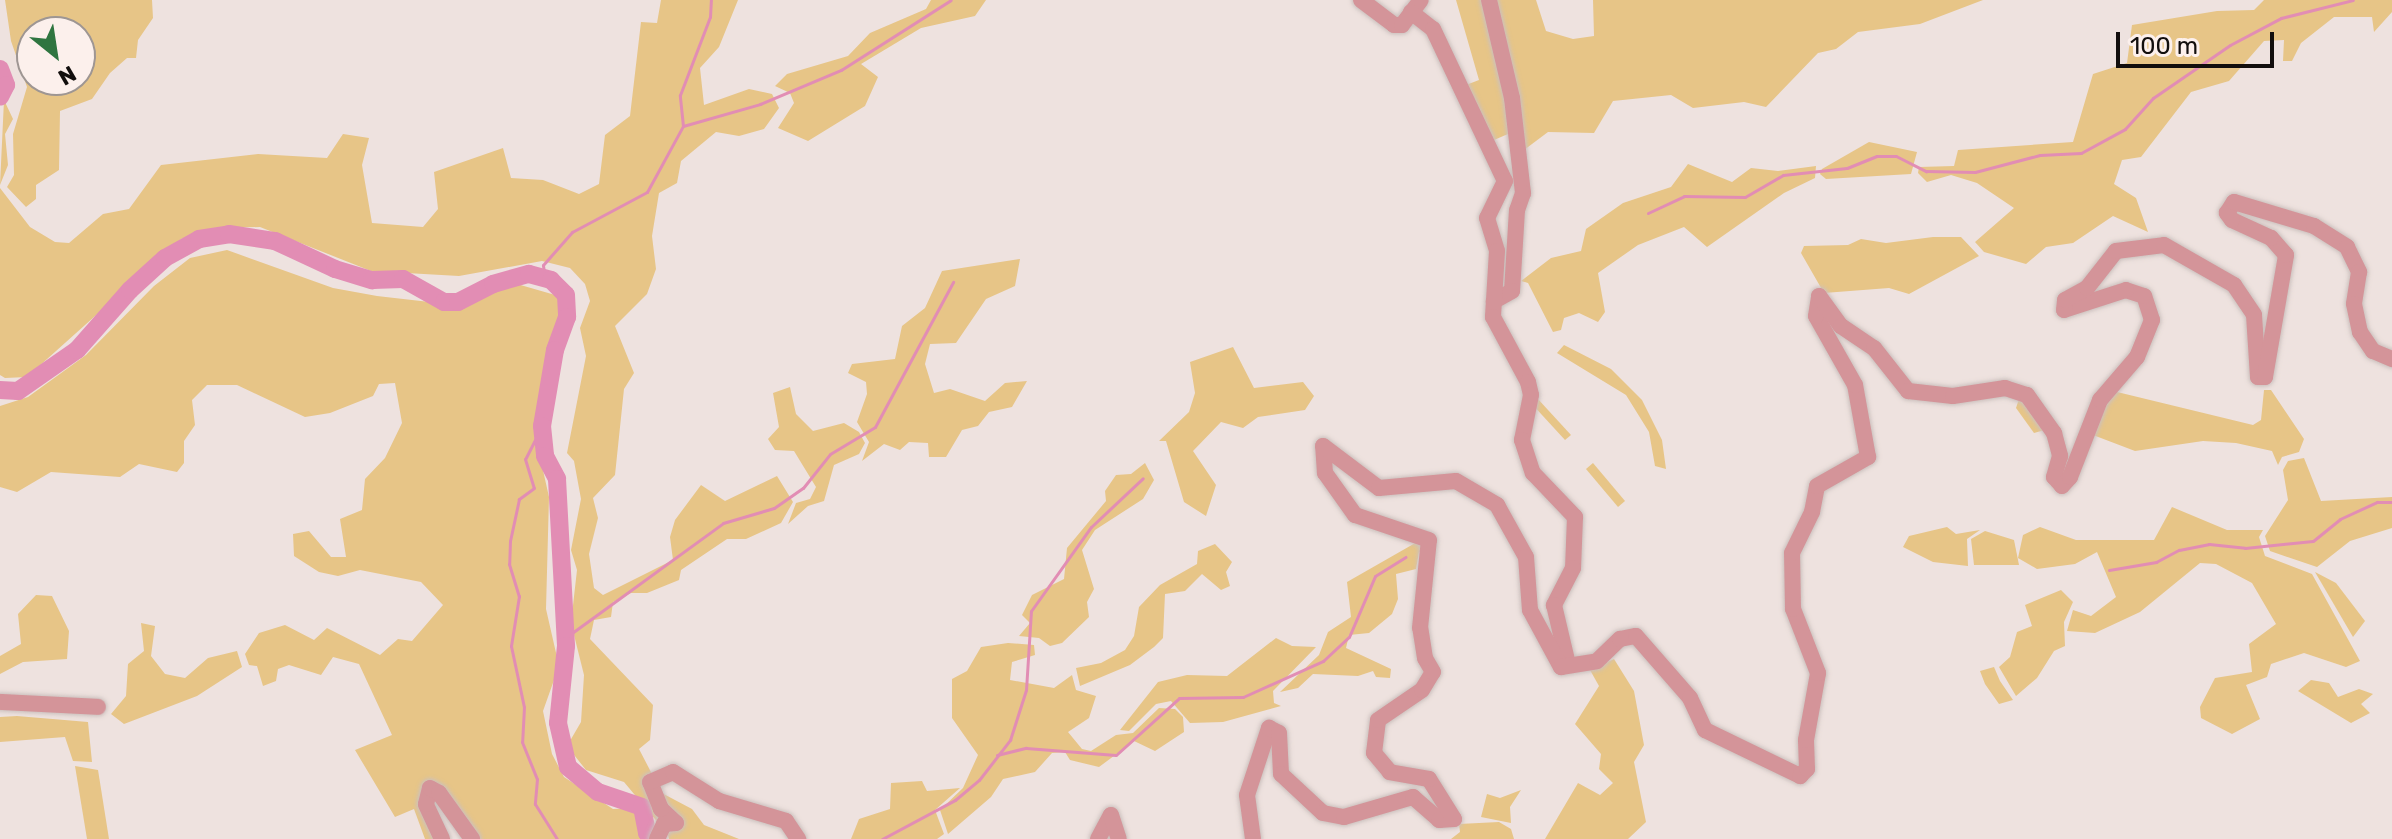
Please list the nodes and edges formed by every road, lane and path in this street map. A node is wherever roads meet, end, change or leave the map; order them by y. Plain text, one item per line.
1 (1361, 0) edge
2 (1489, 0) edge
3 (1416, 6) edge
4 (1494, 301) junction
5 (2392, 359) edge
6 (1572, 668) junction
7 (0, 702) edge
8 (98, 707) dead end
9 (660, 832) edge
10 (442, 839) edge
11 (472, 839) edge
12 (798, 839) edge
13 (1098, 839) edge
14 (1119, 839) edge
15 (1253, 839) edge

1 - 3 street
2 - 4 street
3 - 4 street
4 - 6 street
5 - 6 street
6 - 15 street
7 - 8 street
9 - 12 street
10 - 11 street
13 - 14 street

